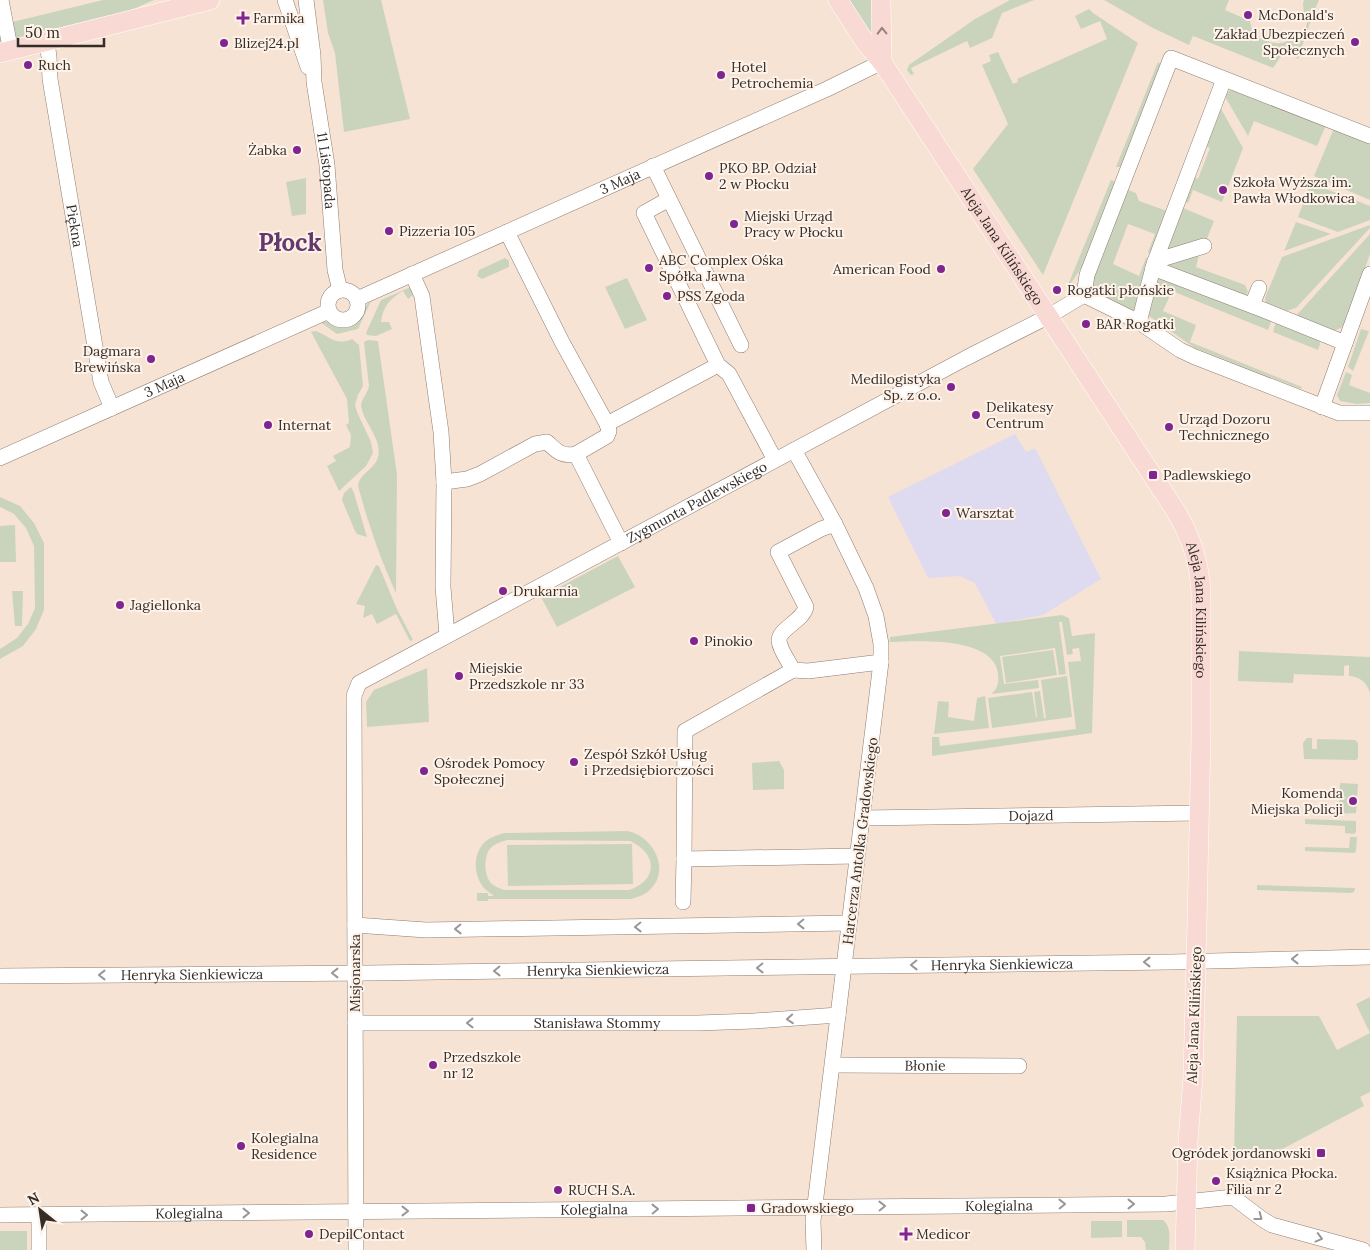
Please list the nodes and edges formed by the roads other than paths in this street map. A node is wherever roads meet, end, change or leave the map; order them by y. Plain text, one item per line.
1 (1, 0) edge
2 (165, 0) edge
3 (210, 0) edge
4 (285, 0) edge
5 (306, 0) edge
6 (838, 0) edge
7 (881, 0) edge
8 (96, 29) junction
9 (47, 42) junction
10 (8, 49) edge
11 (882, 62) junction
12 (1224, 79) junction
13 (314, 82) junction
14 (1370, 136) edge
15 (653, 166) junction
16 (669, 199) junction
17 (507, 232) junction
18 (1204, 246) dead end
19 (1154, 264) junction
20 (412, 274) junction
21 (1370, 274) edge
22 (1259, 288) dead end
23 (340, 290) junction
24 (1084, 295) junction
25 (357, 299) junction
26 (1252, 305) junction
27 (329, 311) junction
28 (1049, 316) junction
29 (1140, 322) junction
30 (1345, 343) junction
31 (742, 345) dead end
32 (718, 365) junction
33 (1322, 407) junction
34 (112, 408) junction
35 (1367, 413) edge
36 (607, 424) junction
37 (794, 450) junction
38 (576, 454) junction
39 (0, 458) edge
40 (776, 460) junction
41 (444, 482) junction
42 (834, 524) junction
43 (621, 543) junction
44 (447, 635) junction
45 (881, 662) junction
46 (793, 670) junction
47 (354, 696) joint
48 (1199, 813) junction
49 (863, 818) junction
50 (857, 856) junction
51 (684, 860) junction
52 (683, 902) dead end
53 (849, 923) junction
54 (355, 925) junction
55 (1370, 957) edge
56 (1196, 962) junction
57 (844, 967) junction
58 (355, 973) junction
59 (0, 976) edge
60 (838, 1015) junction
61 (355, 1023) junction
62 (833, 1065) junction
63 (1019, 1066) dead end
64 (1186, 1202) junction
65 (816, 1207) junction
66 (356, 1212) junction
67 (39, 1215) junction
68 (0, 1216) edge
69 (1355, 1249) edge
70 (39, 1250) edge
71 (356, 1250) edge
72 (814, 1250) edge
73 (1185, 1250) edge

1 - 10 street
2 - 8 main road
3 - 8 main road
4 - 13 street, 11 Listopada
5 - 13 street, 11 Listopada
6 - 11 main road, Aleja Jana Kilińskiego
11 -> 7 main road
8 - 9 main road
9 - 10 main road
9 - 34 street, Piękna
11 - 15 street, 3 Maja
11 - 28 main road, Aleja Jana Kilińskiego
12 - 14 street
12 - 19 street
12 - 24 street
13 - 23 street, 11 Listopada
15 - 16 street
15 - 17 street, 3 Maja
16 - 31 street
16 - 32 street
17 - 20 street, 3 Maja
17 - 36 street
18 - 19 street
19 - 26 street
19 - 29 street
20 - 25 street, 3 Maja
20 - 41 street
21 - 30 street
22 - 26 street
23 - 25 street
23 - 27 street
24 - 28 street, Zygmunta Padlewskiego
24 - 29 street
25 - 27 street
26 - 30 street
27 - 34 street, 3 Maja
28 - 37 street, Zygmunta Padlewskiego
28 - 48 main road, Aleja Jana Kilińskiego
29 - 33 street
30 - 33 street
32 - 36 street
32 - 40 street
33 - 35 street
34 - 39 street, 3 Maja
36 - 38 street
37 - 40 street, Zygmunta Padlewskiego
37 - 42 street, Harcerza Antolka Gradowskiego
38 - 41 street
38 - 43 street
40 - 43 street, Zygmunta Padlewskiego
41 - 44 street
42 - 45 street, Harcerza Antolka Gradowskiego
42 - 46 street
43 - 44 street, Zygmunta Padlewskiego
44 - 47 street, Zygmunta Padlewskiego
45 - 46 street
45 - 49 street, Harcerza Antolka Gradowskiego
46 - 51 street
47 - 54 street, Misjonarska
48 - 49 street, Dojazd
48 - 56 main road, Aleja Jana Kilińskiego
49 - 50 street, Harcerza Antolka Gradowskiego
50 - 51 street
50 - 53 street, Harcerza Antolka Gradowskiego
51 - 52 street
53 -> 54 street
53 - 57 street, Harcerza Antolka Gradowskiego
54 - 58 street, Misjonarska
55 -> 56 street, Henryka Sienkiewicza
56 -> 57 street, Henryka Sienkiewicza
56 - 64 main road, Aleja Jana Kilińskiego
57 -> 58 street, Henryka Sienkiewicza
57 - 60 street, Harcerza Antolka Gradowskiego
58 -> 59 street, Henryka Sienkiewicza
58 - 61 street, Misjonarska
60 -> 61 street, Stanisława Stommy
60 - 62 street, Harcerza Antolka Gradowskiego
61 - 66 street, Misjonarska
62 - 63 street, Błonie
62 - 65 street, Harcerza Antolka Gradowskiego
65 -> 64 street, Kolegialna
64 -> 69 street, Kolegialna
64 - 73 main road, Aleja Jana Kilińskiego
66 -> 65 street, Kolegialna
65 - 72 street, Harcerza Antolka Gradowskiego
67 -> 66 street, Kolegialna
66 - 71 street, Misjonarska
67 - 68 street, Kolegialna
67 - 70 street

